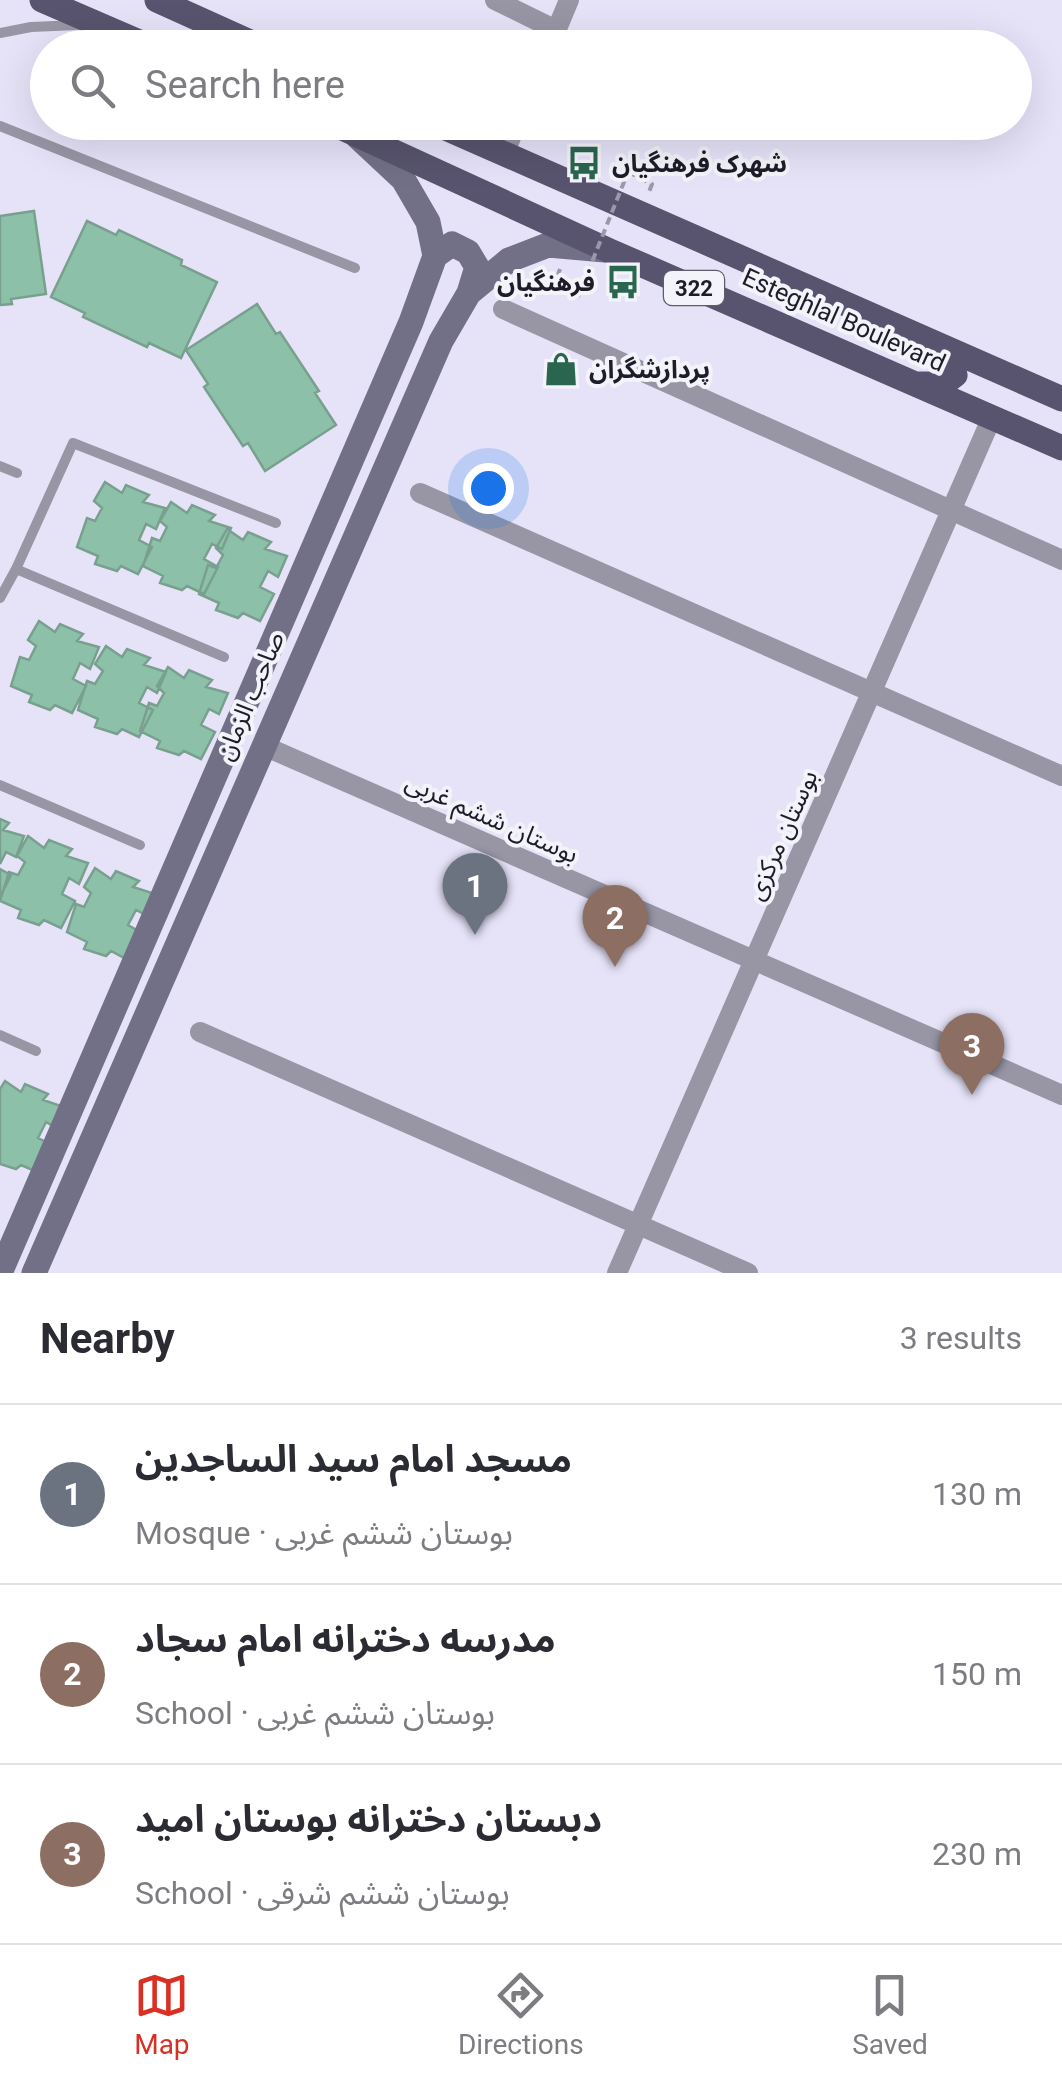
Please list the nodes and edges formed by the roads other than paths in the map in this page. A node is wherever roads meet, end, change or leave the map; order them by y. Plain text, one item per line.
1 (42, 0) edge
2 (157, 0) edge
3 (495, 0) edge
4 (568, 0) edge
5 (98, 24) junction
6 (112, 30) edge
7 (224, 30) edge
8 (539, 30) edge
9 (556, 30) edge
10 (0, 33) edge
11 (0, 126) edge
12 (30, 138) edge
13 (35, 140) edge
14 (360, 140) edge
15 (368, 140) edge
16 (471, 140) edge
17 (510, 140) edge
18 (504, 155) junction
19 (610, 251) junction
20 (435, 256) junction
21 (355, 268) dead end
22 (468, 293) junction
23 (503, 308) dead end
24 (933, 342) junction
25 (1011, 376) junction
26 (916, 384) junction
27 (1062, 399) edge
28 (992, 418) junction
29 (1062, 448) edge
30 (0, 466) edge
31 (17, 473) dead end
32 (420, 493) dead end
33 (952, 510) junction
34 (276, 523) dead end
35 (1062, 560) edge
36 (16, 569) junction
37 (0, 598) edge
38 (224, 657) dead end
39 (872, 692) junction
40 (264, 746) junction
41 (1062, 776) edge
42 (0, 785) edge
43 (140, 845) dead end
44 (754, 960) junction
45 (200, 1032) dead end
46 (0, 1035) edge
47 (36, 1051) dead end
48 (1062, 1095) edge
49 (638, 1224) junction
50 (4, 1256) edge
51 (37, 1271) edge
52 (617, 1273) edge
53 (748, 1273) edge

1 - 5 main road
2 - 7 main road
3 - 8 street
4 - 9 street
5 - 6 main road
5 - 10 lane
11 - 12 lane
13 - 21 lane
14 - 20 main road
15 - 19 main road, Esteghlal Boulevard / 322
16 - 18 main road, Esteghlal Boulevard / 322
17 - 18 street
18 - 24 main road, Esteghlal Boulevard / 322
19 - 22 main road, صاحب الزمان
19 - 26 main road, Esteghlal Boulevard / 322
20 - 22 main road
20 - 50 main road, صاحب الزمان
22 - 40 main road, صاحب الزمان
23 - 33 street
24 - 25 main road, Esteghlal Boulevard / 322
24 - 26 main road
25 - 27 main road, Esteghlal Boulevard / 322
25 - 28 main road
26 - 28 main road, Esteghlal Boulevard / 322
28 - 29 main road, Esteghlal Boulevard / 322
28 - 33 street, بوستان مرکزی
30 - 31 lane
32 - 39 street
33 - 35 street
33 - 39 street, بوستان مرکزی
34 - 36 lane
36 - 37 lane
36 - 38 lane
39 - 41 street
39 - 44 street, بوستان مرکزی
40 - 44 street, بوستان ششم غربی
40 - 51 main road, صاحب الزمان
42 - 43 lane
44 - 48 street, بوستان ششم غربی
44 - 49 street, بوستان مرکزی
45 - 49 street
46 - 47 lane
49 - 52 street, بوستان مرکزی
49 - 53 street
50 - 51 main road

